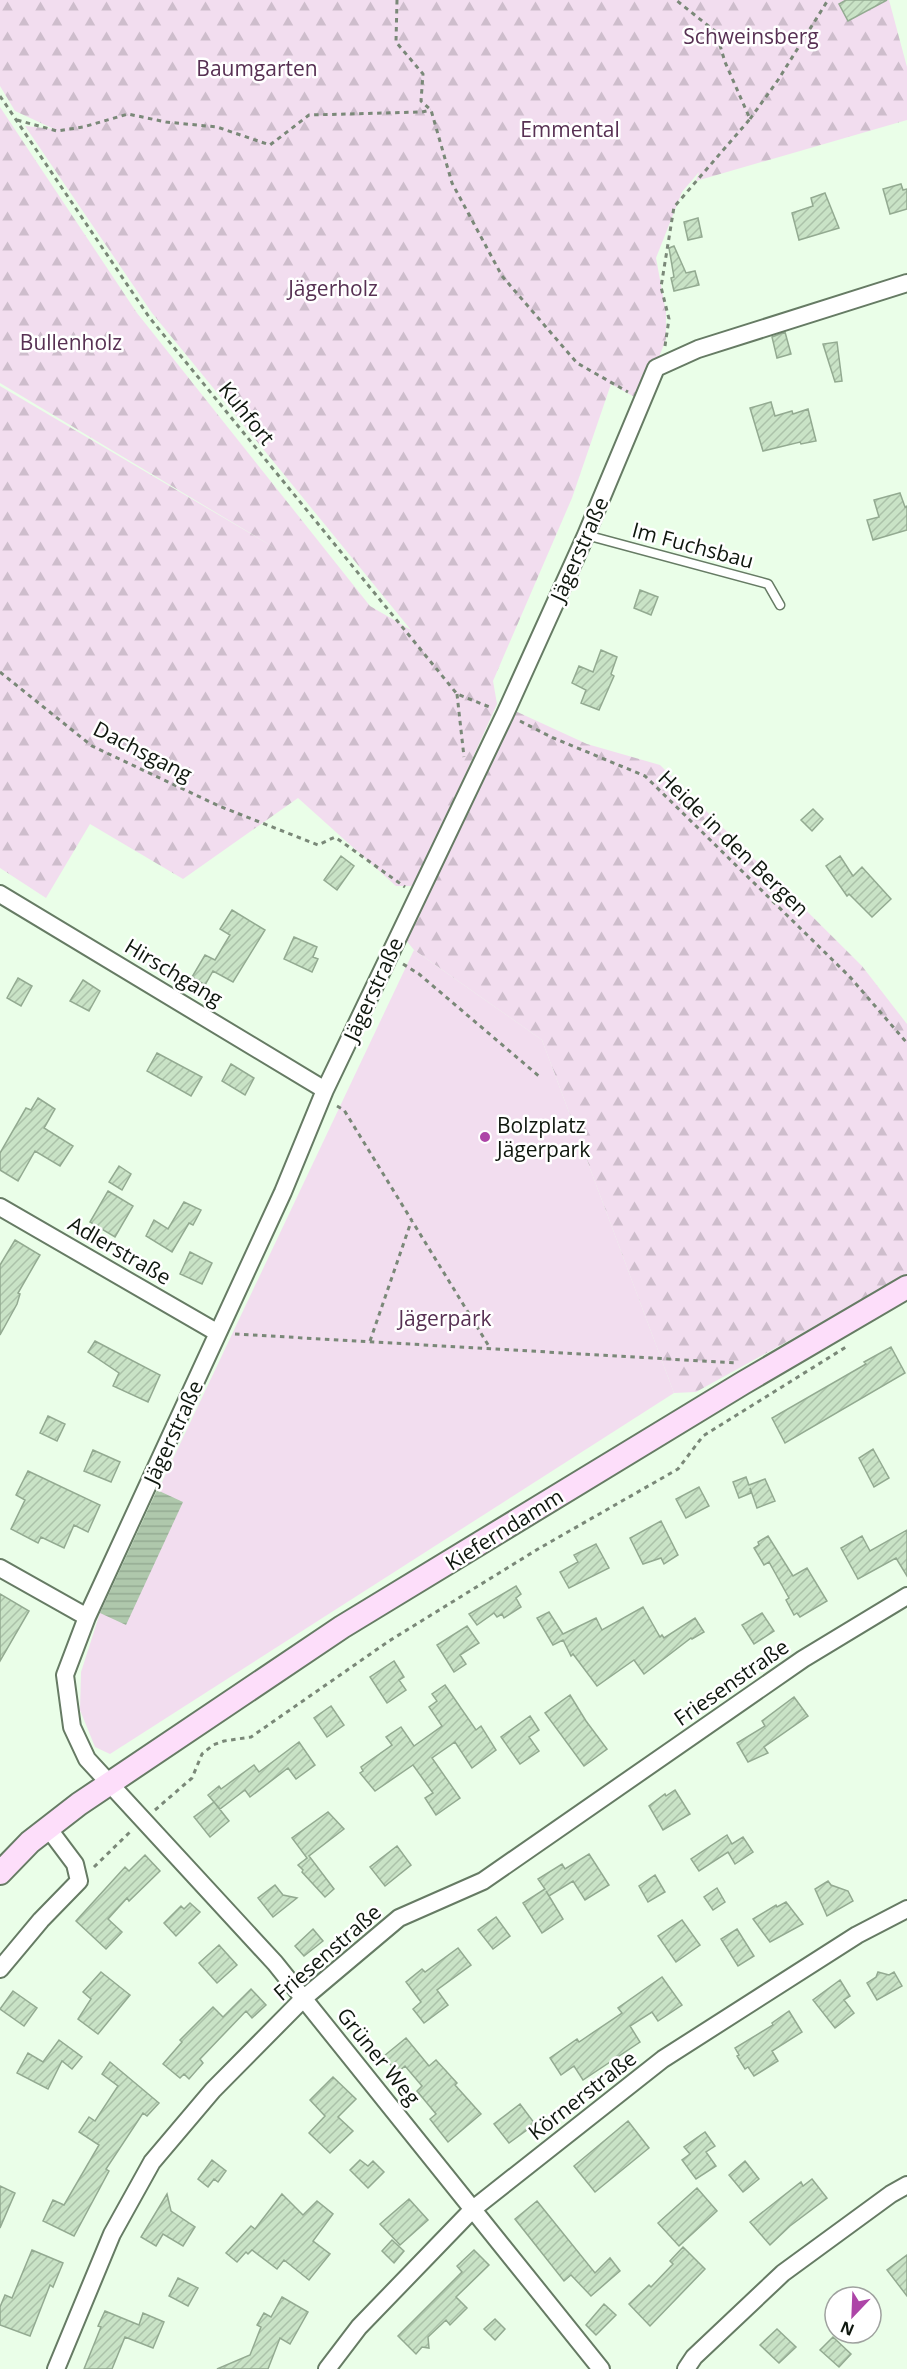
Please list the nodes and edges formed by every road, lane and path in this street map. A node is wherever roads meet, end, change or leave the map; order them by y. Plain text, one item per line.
1 (397, 0) edge
2 (676, 0) edge
3 (828, 0) edge
4 (0, 96) edge
5 (431, 110) junction
6 (15, 119) junction
7 (750, 119) junction
8 (907, 283) edge
9 (656, 368) junction
10 (642, 401) junction
11 (586, 535) junction
12 (780, 604) dead end
13 (0, 672) edge
14 (457, 694) junction
15 (505, 714) junction
16 (468, 789) junction
17 (0, 894) edge
18 (417, 896) junction
19 (389, 955) junction
20 (907, 1043) edge
21 (540, 1077) dead end
22 (323, 1094) junction
23 (0, 1207) edge
24 (412, 1219) junction
25 (907, 1287) edge
26 (218, 1333) junction
27 (370, 1341) junction
28 (852, 1344) dead end
29 (490, 1348) junction
30 (743, 1383) junction
31 (0, 1568) edge
32 (907, 1596) edge
33 (87, 1617) junction
34 (108, 1784) junction
35 (142, 1821) junction
36 (48, 1828) junction
37 (0, 1873) edge
38 (79, 1881) junction
39 (907, 1909) edge
40 (0, 1969) edge
41 (304, 1998) junction
42 (907, 2186) edge
43 (473, 2209) junction
44 (56, 2369) edge
45 (327, 2369) edge
46 (601, 2369) edge
47 (686, 2369) edge

1 - 5 path
2 - 7 path
3 - 7 path
4 - 6 path, Kuhfort
5 - 6 path
5 - 10 path
6 - 14 path, Kuhfort
7 - 9 path
8 - 9 street
9 - 10 street, Jägerstraße
10 - 11 street, Jägerstraße
11 - 12 lane, Im Fuchsbau
11 - 15 street, Jägerstraße
13 - 18 path, Dachsgang
14 - 15 path, Kuhfort
14 - 16 path
15 - 16 street, Jägerstraße
15 - 20 path, Heide in den Bergen
16 - 18 street, Jägerstraße
17 - 22 street, Hirschgang
18 - 19 street, Jägerstraße
19 - 21 path
19 - 22 street, Jägerstraße
22 - 24 path
22 - 26 street, Jägerstraße
23 - 26 street, Adlerstraße
24 - 27 path
24 - 29 path
25 - 30 street, Kieferndamm
26 - 27 path
26 - 33 street, Jägerstraße
27 - 29 path
28 - 35 path
29 - 30 path
30 - 34 street, Kieferndamm
31 - 33 street
32 - 41 street, Friesenstraße
33 - 34 street, Jägerstraße
34 - 35 street, Grüner Weg
34 - 36 street
35 - 38 path
35 - 41 street, Grüner Weg
36 - 37 street
36 - 38 street
38 - 40 street
39 - 43 street, Körnerstraße
41 - 43 street, Grüner Weg
41 - 44 street, Friesenstraße
42 - 47 street
43 - 45 street, Körnerstraße
43 - 46 street, Grüner Weg

